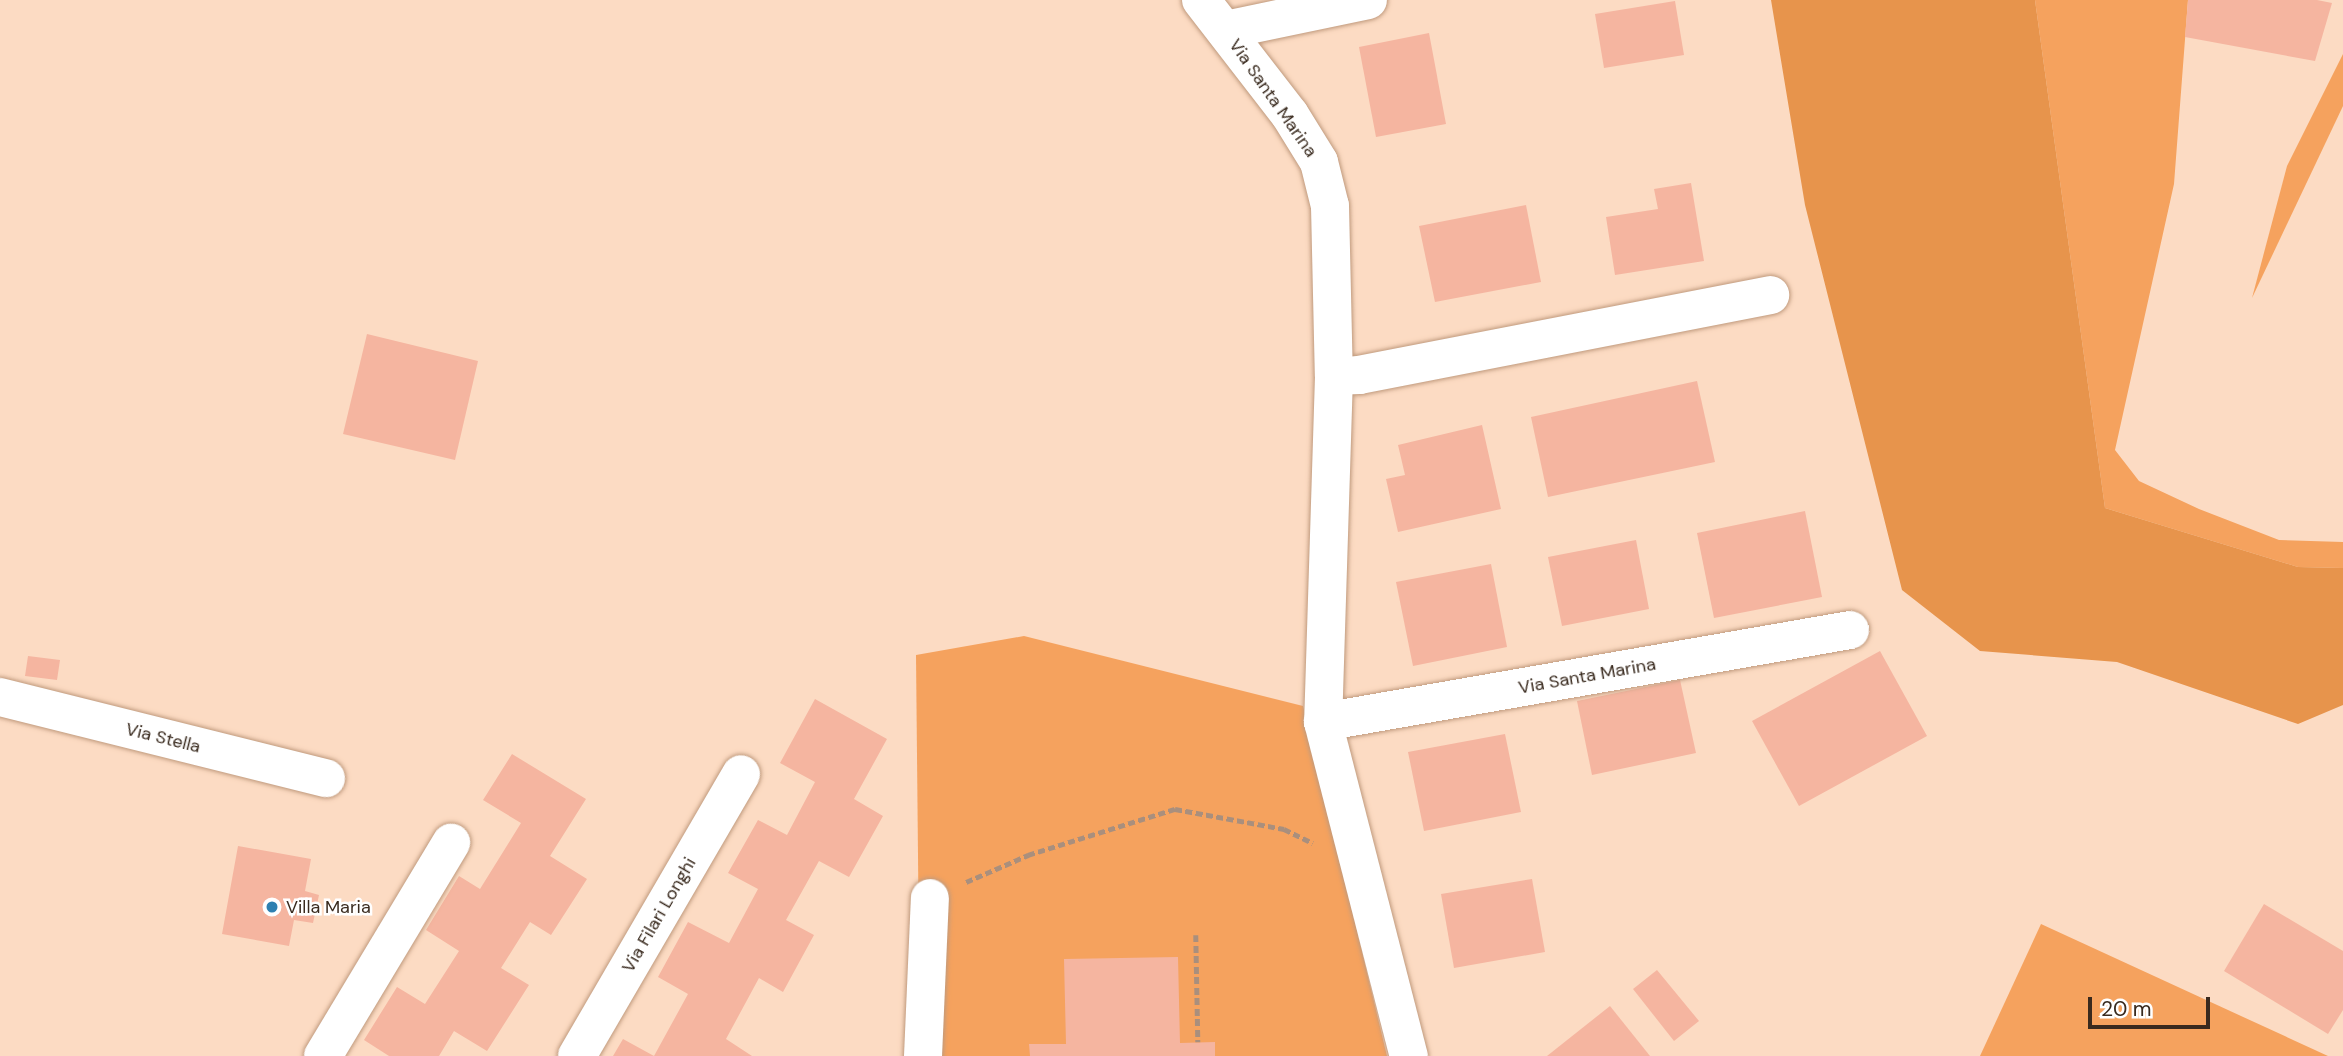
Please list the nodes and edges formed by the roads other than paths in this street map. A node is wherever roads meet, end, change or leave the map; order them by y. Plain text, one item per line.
1 (1201, 0) edge
2 (1368, 0) edge
3 (1225, 30) junction
4 (1770, 295) dead end
5 (1334, 376) junction
6 (1850, 630) dead end
7 (0, 697) edge
8 (1323, 722) junction
9 (741, 774) dead end
10 (326, 778) dead end
11 (451, 843) dead end
12 (929, 898) road end
13 (323, 1056) edge
14 (577, 1056) edge
15 (923, 1056) edge
16 (1409, 1056) edge

1 - 3 street, Via Santa Marina
2 - 3 street, Via Santa Marina
3 - 5 street, Via Santa Marina
4 - 5 street
5 - 8 street, Via Santa Marina
6 - 8 street, Via Santa Marina
7 - 10 street, Via Stella
8 - 16 street, Via Santa Marina
9 - 14 street, Via Filari Longhi
11 - 13 street
12 - 15 street

